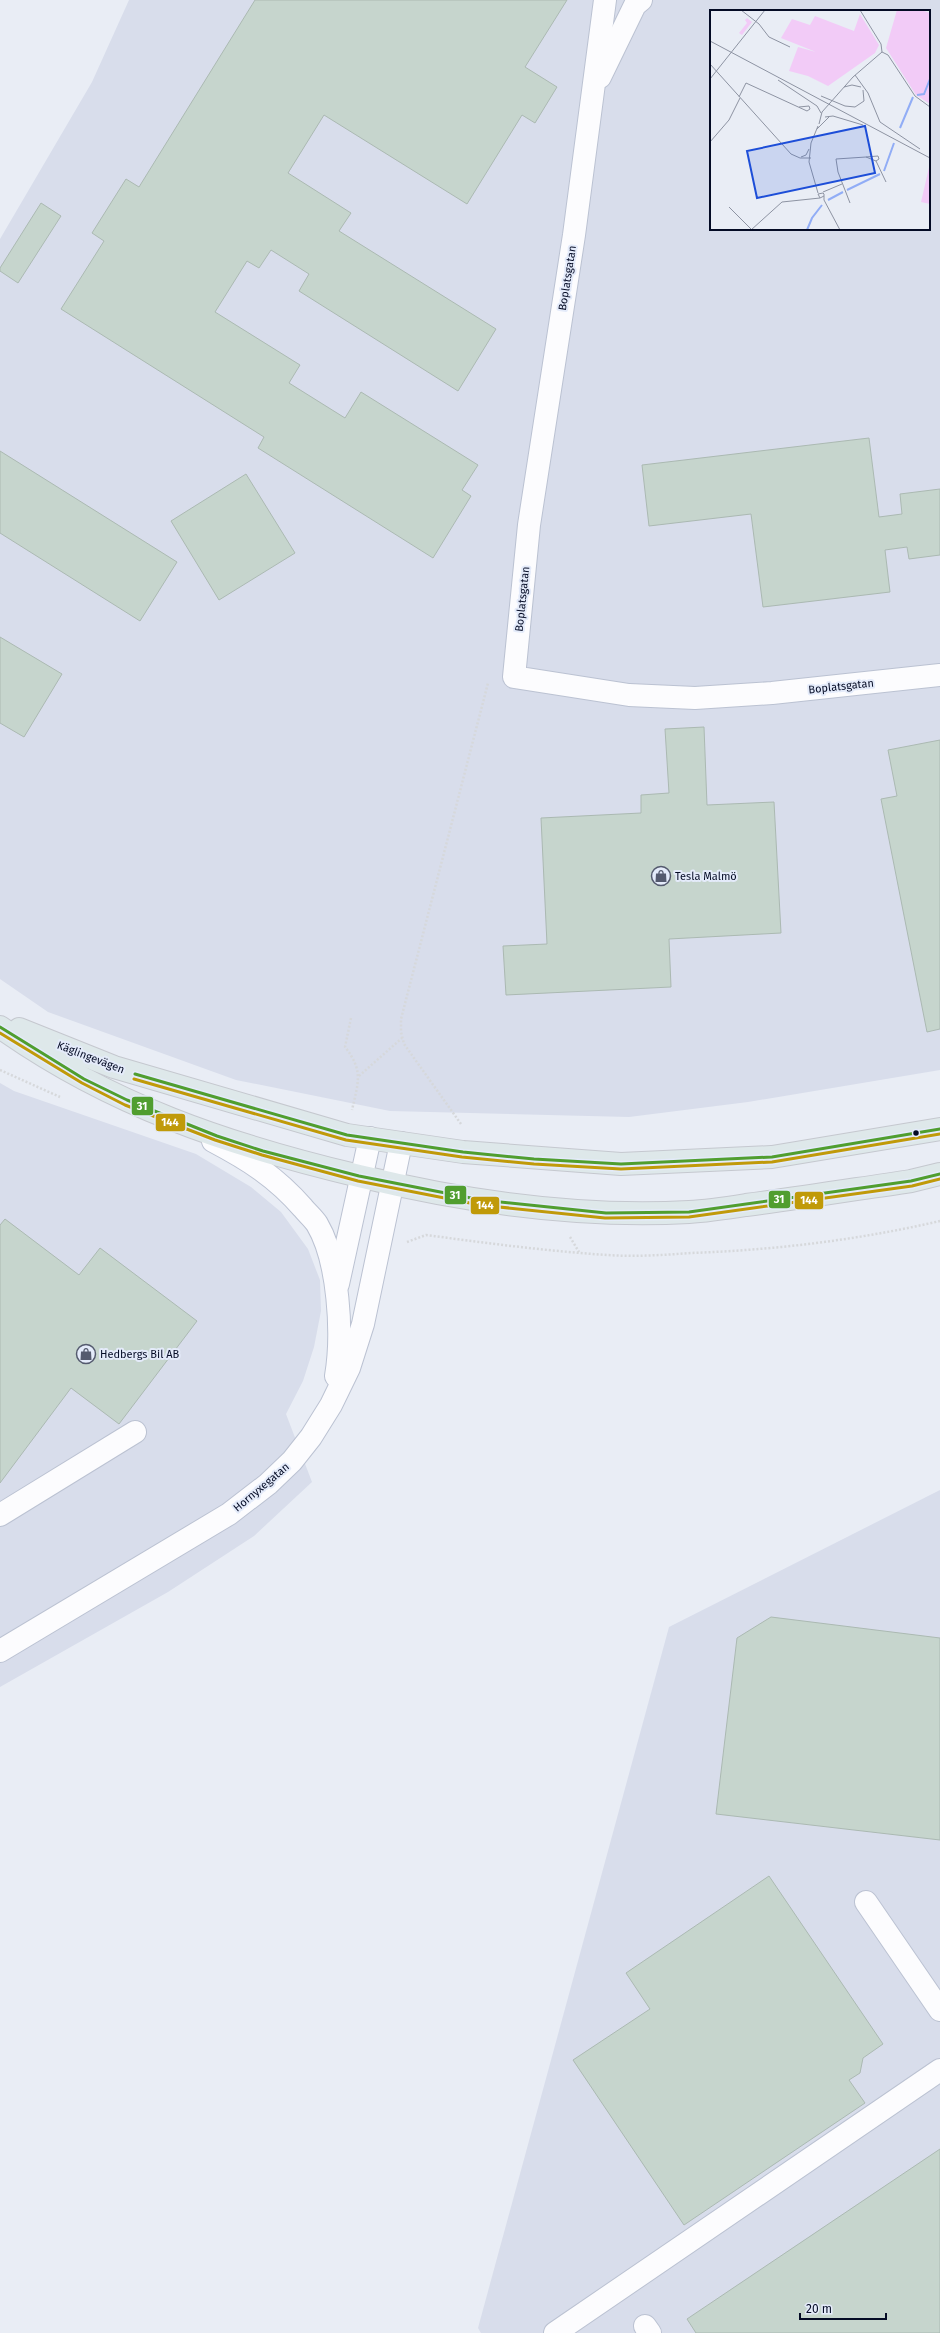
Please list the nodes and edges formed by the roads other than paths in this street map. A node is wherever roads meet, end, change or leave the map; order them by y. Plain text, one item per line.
1 (605, 0) edge
2 (641, 0) edge
3 (590, 96) junction
4 (940, 675) edge
5 (0, 1021) edge
6 (0, 1027) edge
7 (191, 1128) junction
8 (940, 1128) edge
9 (370, 1138) junction
10 (402, 1143) junction
11 (940, 1174) edge
12 (361, 1177) junction
13 (393, 1184) junction
14 (336, 1292) junction
15 (331, 1405) junction
16 (135, 1432) dead end
17 (0, 1515) edge
18 (0, 1651) edge
19 (866, 1902) dead end
20 (940, 2010) edge
21 (940, 2070) edge
22 (555, 2333) edge

1 - 3 street, Boplatsgatan
2 - 3 street, Boplatsgatan
3 - 4 street, Boplatsgatan
5 - 9 main road, Käglingevägen
6 - 7 main road, Käglingevägen
7 - 12 main road, Käglingevägen
7 - 14 street
8 - 10 main road, Käglingevägen
9 - 10 main road, Käglingevägen
9 - 12 street
10 - 13 street, Hornyxegatan
11 - 13 main road, Käglingevägen
12 - 13 main road, Käglingevägen
12 - 14 street
13 - 15 street, Hornyxegatan
14 - 15 street
15 - 18 street, Hornyxegatan
16 - 17 street
19 - 20 street
21 - 22 street

